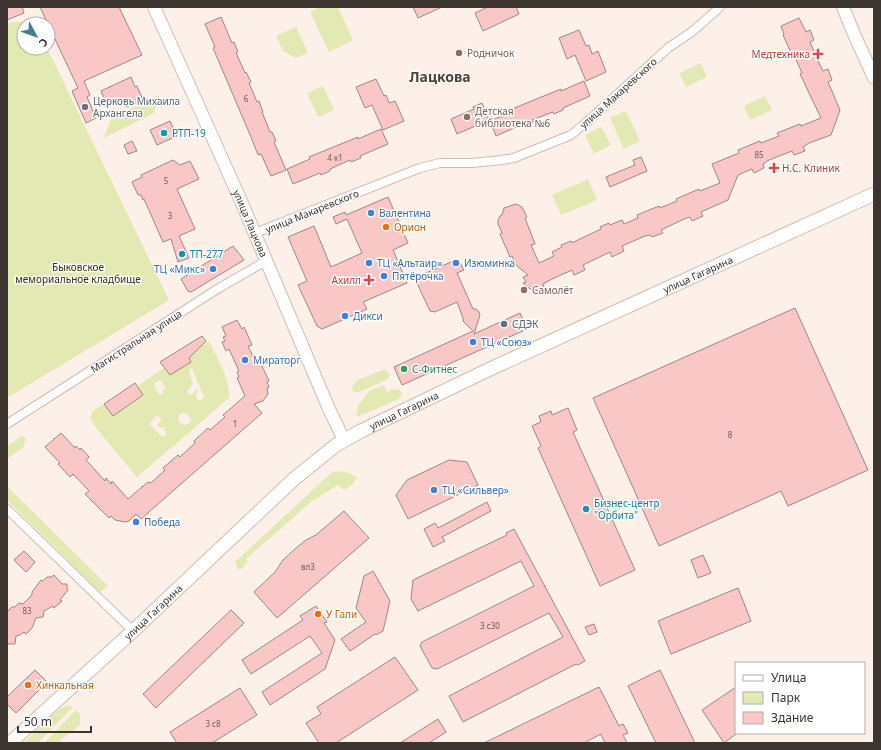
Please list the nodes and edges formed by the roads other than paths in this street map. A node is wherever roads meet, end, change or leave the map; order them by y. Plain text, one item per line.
1 (154, 7) edge
2 (720, 7) edge
3 (843, 7) edge
4 (874, 78) edge
5 (874, 194) edge
6 (255, 233) junction
7 (266, 261) junction
8 (7, 424) edge
9 (344, 440) junction
10 (7, 509) edge
11 (133, 631) junction
12 (10, 743) edge

1 - 6 street, улица Лацкова
2 - 6 street, улица Макаревского
3 - 4 street
5 - 9 main road, улица Гагарина
6 - 7 street, улица Лацкова
7 - 8 street, Магистральная улица
7 - 9 street, улица Лацкова
9 - 11 main road, улица Гагарина
10 - 11 street
11 - 12 main road, улица Гагарина

